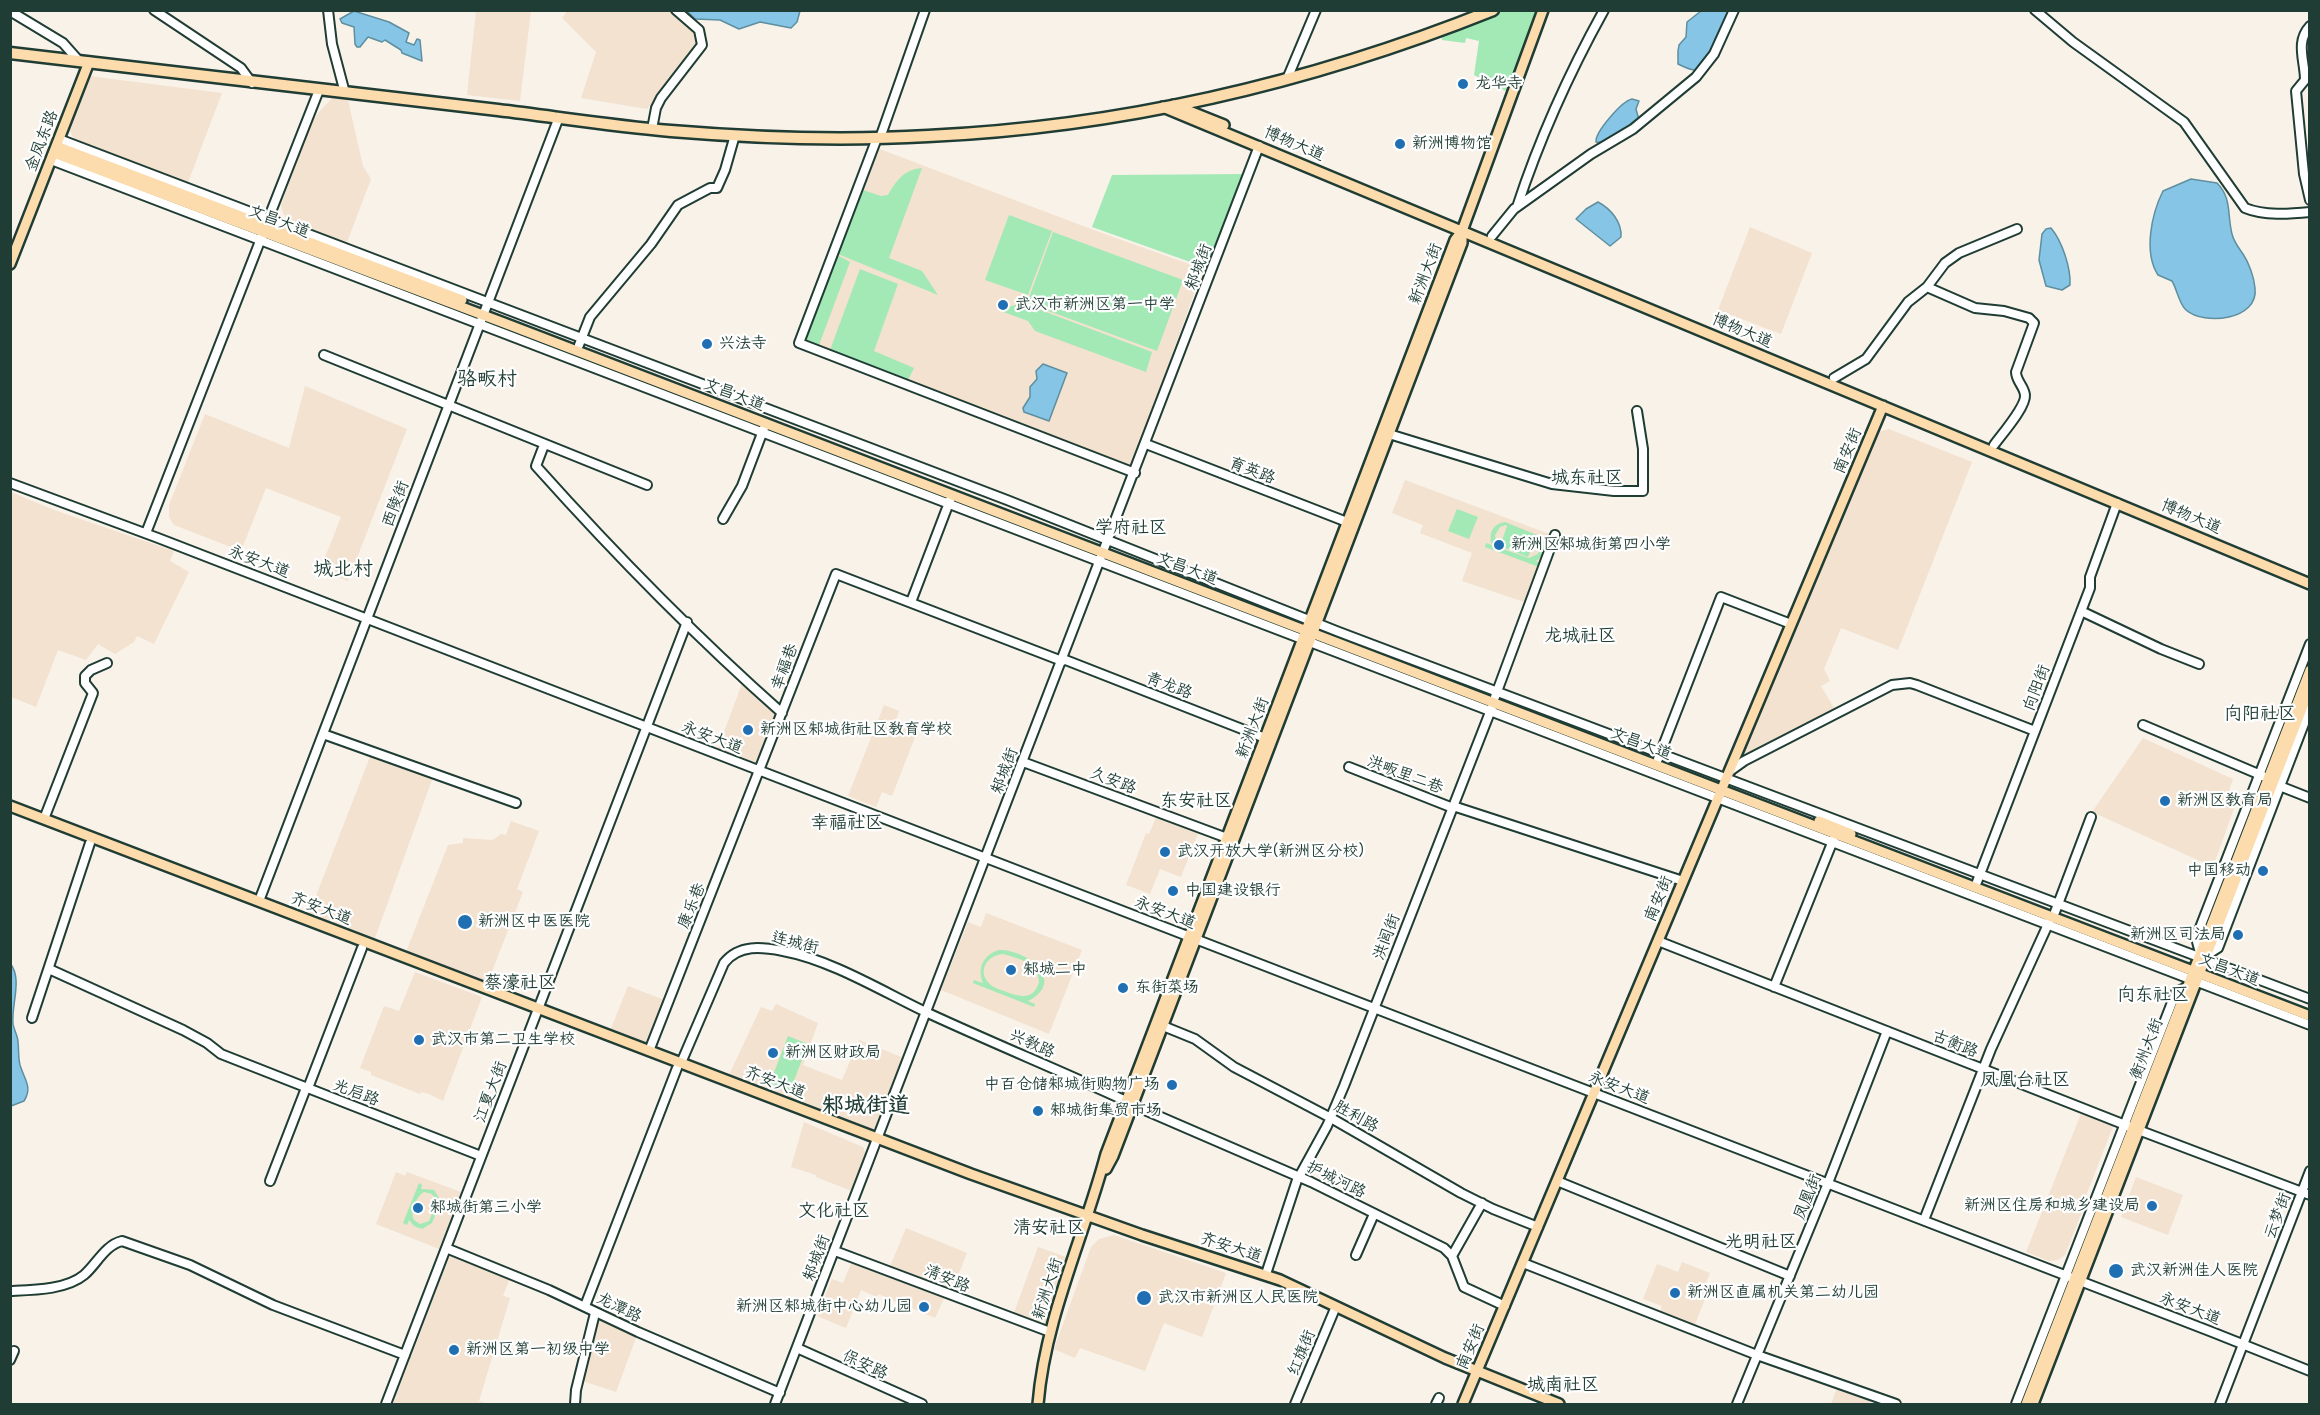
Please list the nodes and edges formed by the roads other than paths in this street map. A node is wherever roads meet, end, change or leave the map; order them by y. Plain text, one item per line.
1 (154, 10) edge
2 (328, 10) edge
3 (676, 10) edge
4 (925, 10) edge
5 (1316, 10) edge
6 (1493, 10) edge
7 (1543, 10) edge
8 (1604, 10) edge
9 (1734, 10) edge
10 (2035, 10) edge
11 (10, 11) edge
12 (2310, 26) edge
13 (10, 53) edge
14 (84, 62) junction
15 (1287, 79) junction
16 (252, 83) junction
17 (319, 90) junction
18 (345, 93) junction
19 (1169, 106) junction
20 (559, 117) junction
21 (652, 129) junction
22 (735, 135) junction
23 (878, 138) junction
24 (1259, 146) junction
25 (55, 149) junction
26 (2310, 200) edge
27 (1516, 207) junction
28 (2310, 212) edge
29 (1463, 228) junction
30 (264, 229) junction
31 (2017, 230) dead end
32 (1492, 236) junction
33 (10, 264) edge
34 (1927, 287) junction
35 (484, 312) junction
36 (580, 342) junction
37 (324, 355) dead end
38 (1834, 378) junction
39 (1883, 406) junction
40 (448, 407) junction
41 (1637, 411) dead end
42 (764, 428) junction
43 (1389, 434) junction
44 (1146, 444) junction
45 (544, 445) junction
46 (1994, 445) junction
47 (1135, 473) junction
48 (10, 483) edge
49 (647, 484) dead end
50 (950, 499) junction
51 (2117, 503) junction
52 (723, 519) dead end
53 (1347, 522) junction
54 (146, 533) junction
55 (1555, 535) dead end
56 (1105, 551) junction
57 (836, 574) joint
58 (2310, 577) edge
59 (2310, 584) edge
60 (911, 602) junction
61 (2081, 611) junction
62 (367, 618) junction
63 (687, 622) junction
64 (1791, 624) junction
65 (1310, 630) junction
66 (2310, 644) edge
67 (1063, 660) junction
68 (107, 663) dead end
69 (2199, 664) dead end
70 (2310, 670) edge
71 (2310, 688) edge
72 (1494, 701) junction
73 (2310, 708) edge
74 (782, 713) junction
75 (2143, 725) dead end
76 (646, 727) junction
77 (2035, 731) junction
78 (323, 734) junction
79 (1265, 738) junction
80 (1659, 756) junction
81 (1023, 762) junction
82 (1349, 767) dead end
83 (760, 771) junction
84 (2270, 781) junction
85 (1724, 785) junction
86 (2310, 798) edge
87 (516, 803) dead end
88 (10, 806) edge
89 (1453, 807) junction
90 (10, 813) edge
91 (2091, 817) dead end
92 (44, 819) junction
93 (1227, 838) junction
94 (1834, 838) junction
95 (90, 843) junction
96 (986, 858) junction
97 (1979, 879) junction
98 (1683, 881) junction
99 (259, 901) junction
100 (2053, 915) junction
101 (1192, 938) junction
102 (1658, 941) junction
103 (362, 948) junction
104 (2198, 968) junction
105 (49, 969) junction
106 (1774, 987) junction
107 (2310, 999) edge
108 (1374, 1008) junction
109 (2310, 1010) edge
110 (537, 1011) junction
111 (927, 1012) junction
112 (2310, 1016) edge
113 (32, 1018) dead end
114 (2310, 1025) edge
115 (1163, 1026) junction
116 (1887, 1031) junction
117 (649, 1051) junction
118 (679, 1065) junction
119 (1983, 1069) junction
120 (307, 1088) junction
121 (1594, 1093) junction
122 (1130, 1103) junction
123 (1331, 1118) junction
124 (2132, 1128) junction
125 (877, 1141) junction
126 (481, 1156) junction
127 (2310, 1171) edge
128 (1299, 1177) junction
129 (270, 1181) dead end
130 (1557, 1181) junction
131 (1828, 1184) junction
132 (2306, 1193) edge
133 (1482, 1203) junction
134 (1374, 1214) junction
135 (1087, 1219) junction
136 (1924, 1220) junction
137 (1538, 1227) junction
138 (446, 1248) junction
139 (834, 1251) junction
140 (1356, 1255) dead end
141 (1452, 1256) junction
142 (1523, 1263) junction
143 (1266, 1275) junction
144 (1790, 1276) junction
145 (2074, 1278) junction
146 (10, 1291) edge
147 (585, 1306) junction
148 (1505, 1306) junction
149 (1334, 1311) junction
150 (595, 1313) junction
151 (1050, 1332) junction
152 (2243, 1344) junction
153 (797, 1348) junction
154 (14, 1351) dead end
155 (405, 1355) junction
156 (1757, 1355) junction
157 (10, 1360) edge
158 (2310, 1371) edge
159 (1476, 1375) junction
160 (780, 1393) junction
161 (386, 1404) edge
162 (575, 1404) edge
163 (775, 1404) edge
164 (922, 1404) edge
165 (1038, 1404) edge
166 (1295, 1404) edge
167 (1463, 1404) edge
168 (1542, 1404) edge
169 (1559, 1404) edge
170 (1737, 1404) edge
171 (1896, 1404) edge
172 (2016, 1404) edge
173 (2026, 1404) edge
174 (2033, 1404) edge
175 (2220, 1404) edge

1 - 16 street
2 - 18 street
3 - 21 street
4 - 23 street
5 - 15 street
6 - 15 highway
7 - 29 main road
8 - 27 street
9 - 27 street
10 - 28 street
11 - 14 street
12 - 26 street
13 - 14 highway
14 - 16 highway
14 - 25 main road, 金凤东路
15 - 19 highway
16 - 17 highway
17 - 18 highway
17 - 30 street
18 - 20 highway
19 - 23 highway
19 - 24 main road, 博物大道
19 - 29 main road, 博物大道
20 - 21 highway
20 - 35 street, 西陵街
21 - 22 highway
22 - 23 highway
22 - 36 street
23 - 47 street
24 - 29 main road, 博物大道
24 - 44 street, 邾城街
25 - 30 main road, 文昌大道
25 - 30 street
25 - 33 main road, 金凤东路
27 - 32 street
29 - 32 main road, 博物大道
29 - 39 main road, 博物大道
29 - 43 main road, 新洲大街
29 - 53 main road, 新洲大街
30 - 35 main road, 文昌大道
30 - 35 street
30 - 54 street
31 - 34 street
32 - 38 main road, 博物大道
34 - 38 street
34 - 46 street
35 - 36 main road, 文昌大道
35 - 40 street, 西陵街
35 - 42 main road, 文昌大道
36 - 56 main road, 文昌大道
37 - 40 street
38 - 46 main road, 博物大道
39 - 51 main road, 博物大道
39 - 64 main road, 南安街
40 - 45 street
40 - 62 street, 西陵街
41 - 43 street
42 - 50 main road, 文昌大道
42 - 52 street
43 - 65 main road, 新洲大街
44 - 47 street, 邾城街
44 - 53 street, 育英路
45 - 49 street
45 - 63 street
46 - 58 main road, 博物大道
47 - 56 street, 邾城街
48 - 54 street, 永安大道
50 - 56 main road, 文昌大道
50 - 60 street
51 - 59 main road, 博物大道
51 - 61 street, 向阳街
53 - 65 main road, 新洲大街
54 - 62 street, 永安大道
55 - 72 street, 洪闾街
56 - 65 main road, 文昌大道
56 - 65 street
56 - 67 street, 邾城街
57 - 60 street, 青龙路
57 - 74 street, 幸福巷
60 - 67 street, 青龙路
61 - 69 street
61 - 77 street, 向阳街
62 - 76 street, 永安大道
62 - 78 street, 西陵街
63 - 74 street
63 - 76 street, 江夏大街
64 - 80 street
64 - 85 main road, 南安街
65 - 72 main road, 文昌大道
65 - 79 main road, 新洲大街
65 - 101 main road, 新洲大街
66 - 84 street
67 - 79 street, 青龙路
67 - 81 street, 邾城街
68 - 92 street
70 - 84 main road, 衡州大街
71 - 84 main road, 衡州大街
72 - 80 main road, 文昌大道
72 - 85 main road, 文昌大道
72 - 89 street, 洪闾街
73 - 84 street
74 - 83 street, 幸福巷
75 - 84 street
76 - 83 street, 永安大道
76 - 110 street, 江夏大街
77 - 85 street
77 - 97 street, 向阳街
78 - 87 street
78 - 99 street, 西陵街
79 - 93 main road, 新洲大街
80 - 85 main road, 文昌大道
81 - 93 street, 久安路
81 - 96 street, 邾城街
82 - 89 street, 洪畈里二巷
83 - 96 street, 永安大道
83 - 117 street, 康乐巷
84 - 86 street
84 - 104 main road, 衡州大街
84 - 104 street
85 - 94 main road, 文昌大道
85 - 97 main road, 文昌大道
85 - 98 main road, 南安街
88 - 92 main road, 齐安大道
89 - 98 street, 洪畈里二巷
89 - 108 street, 洪闾街
90 - 95 main road, 齐安大道
91 - 100 street
92 - 99 main road, 齐安大道
93 - 101 main road, 新洲大街
94 - 100 main road, 文昌大道
94 - 106 street
95 - 103 main road, 齐安大道
95 - 105 street
96 - 101 street, 永安大道
96 - 111 street, 邾城街
97 - 100 main road, 文昌大道
98 - 102 main road, 南安街
99 - 110 main road, 齐安大道
100 - 104 main road, 文昌大道
100 - 104 street
100 - 119 street
101 - 108 street, 永安大道
101 - 115 main road, 新洲大街
101 - 122 main road, 新洲大街
102 - 106 street, 古衡路
102 - 121 main road, 南安街
103 - 110 main road, 齐安大道
103 - 120 street
104 - 107 street
104 - 109 main road, 文昌大道
104 - 112 main road, 文昌大道
104 - 114 street
104 - 124 main road, 衡州大街
104 - 124 street
105 - 113 street
105 - 120 street, 光启路
106 - 116 street, 古衡路
108 - 121 street, 永安大道
108 - 123 street, 洪闾街
110 - 117 main road, 齐安大道
110 - 118 main road, 齐安大道
110 - 126 street, 江夏大街
111 - 118 street, 连城街
111 - 122 street, 兴教路
111 - 125 street, 邾城街
115 - 122 main road, 新洲大街
115 - 123 street, 胜利路
116 - 119 street, 古衡路
116 - 131 street, 凤凰街
117 - 118 main road, 齐安大道
118 - 125 main road, 齐安大道
118 - 147 street, 连城街
119 - 124 street, 古衡路
119 - 136 street
120 - 126 street, 光启路
120 - 129 street
121 - 130 main road, 南安街
121 - 131 street, 永安大道
122 - 128 street, 护城河路
122 - 135 main road, 新洲大街
123 - 128 street, 洪闾街
123 - 133 street, 胜利路
124 - 132 street, 古衡路
124 - 145 main road, 衡州大街
124 - 145 street
125 - 135 main road, 齐安大道
125 - 139 street, 邾城街
126 - 138 street, 江夏大街
127 - 132 street, 云梦街
128 - 134 street, 护城河路
128 - 143 street, 洪闾街
130 - 137 main road, 南安街
130 - 144 street
131 - 136 street, 永安大道
131 - 144 street, 凤凰街
132 - 152 street, 云梦街
133 - 137 street, 胜利路
133 - 141 street
134 - 140 street
134 - 141 street, 护城河路
135 - 143 main road, 齐安大道
135 - 149 main road, 齐安大道
135 - 151 main road, 新洲大街
136 - 145 street, 永安大道
137 - 142 main road, 南安街
138 - 147 street, 龙潭路
138 - 155 street, 江夏大街
139 - 151 street, 清安路
139 - 153 street, 邾城街
141 - 148 street
142 - 148 main road, 南安街
142 - 156 street
143 - 159 main road, 齐安大道
144 - 156 street, 凤凰街
145 - 152 street, 永安大道
145 - 172 street
145 - 173 main road, 衡州大街
145 - 174 main road, 衡州大街
146 - 155 street
147 - 150 street, 龙潭路
148 - 159 main road, 南安街
149 - 159 main road, 齐安大道
149 - 166 street, 红旗街
150 - 160 street, 龙潭路
150 - 162 street
151 - 165 main road, 新洲大街
152 - 158 street, 永安大道
152 - 175 street, 云梦街
153 - 160 street, 邾城街
153 - 164 street, 保安路
154 - 157 street
155 - 161 street, 江夏大街
156 - 170 street, 凤凰街
156 - 171 street
159 - 167 main road, 南安街
159 - 168 main road, 齐安大道
159 - 169 main road, 齐安大道
160 - 163 street, 邾城街

